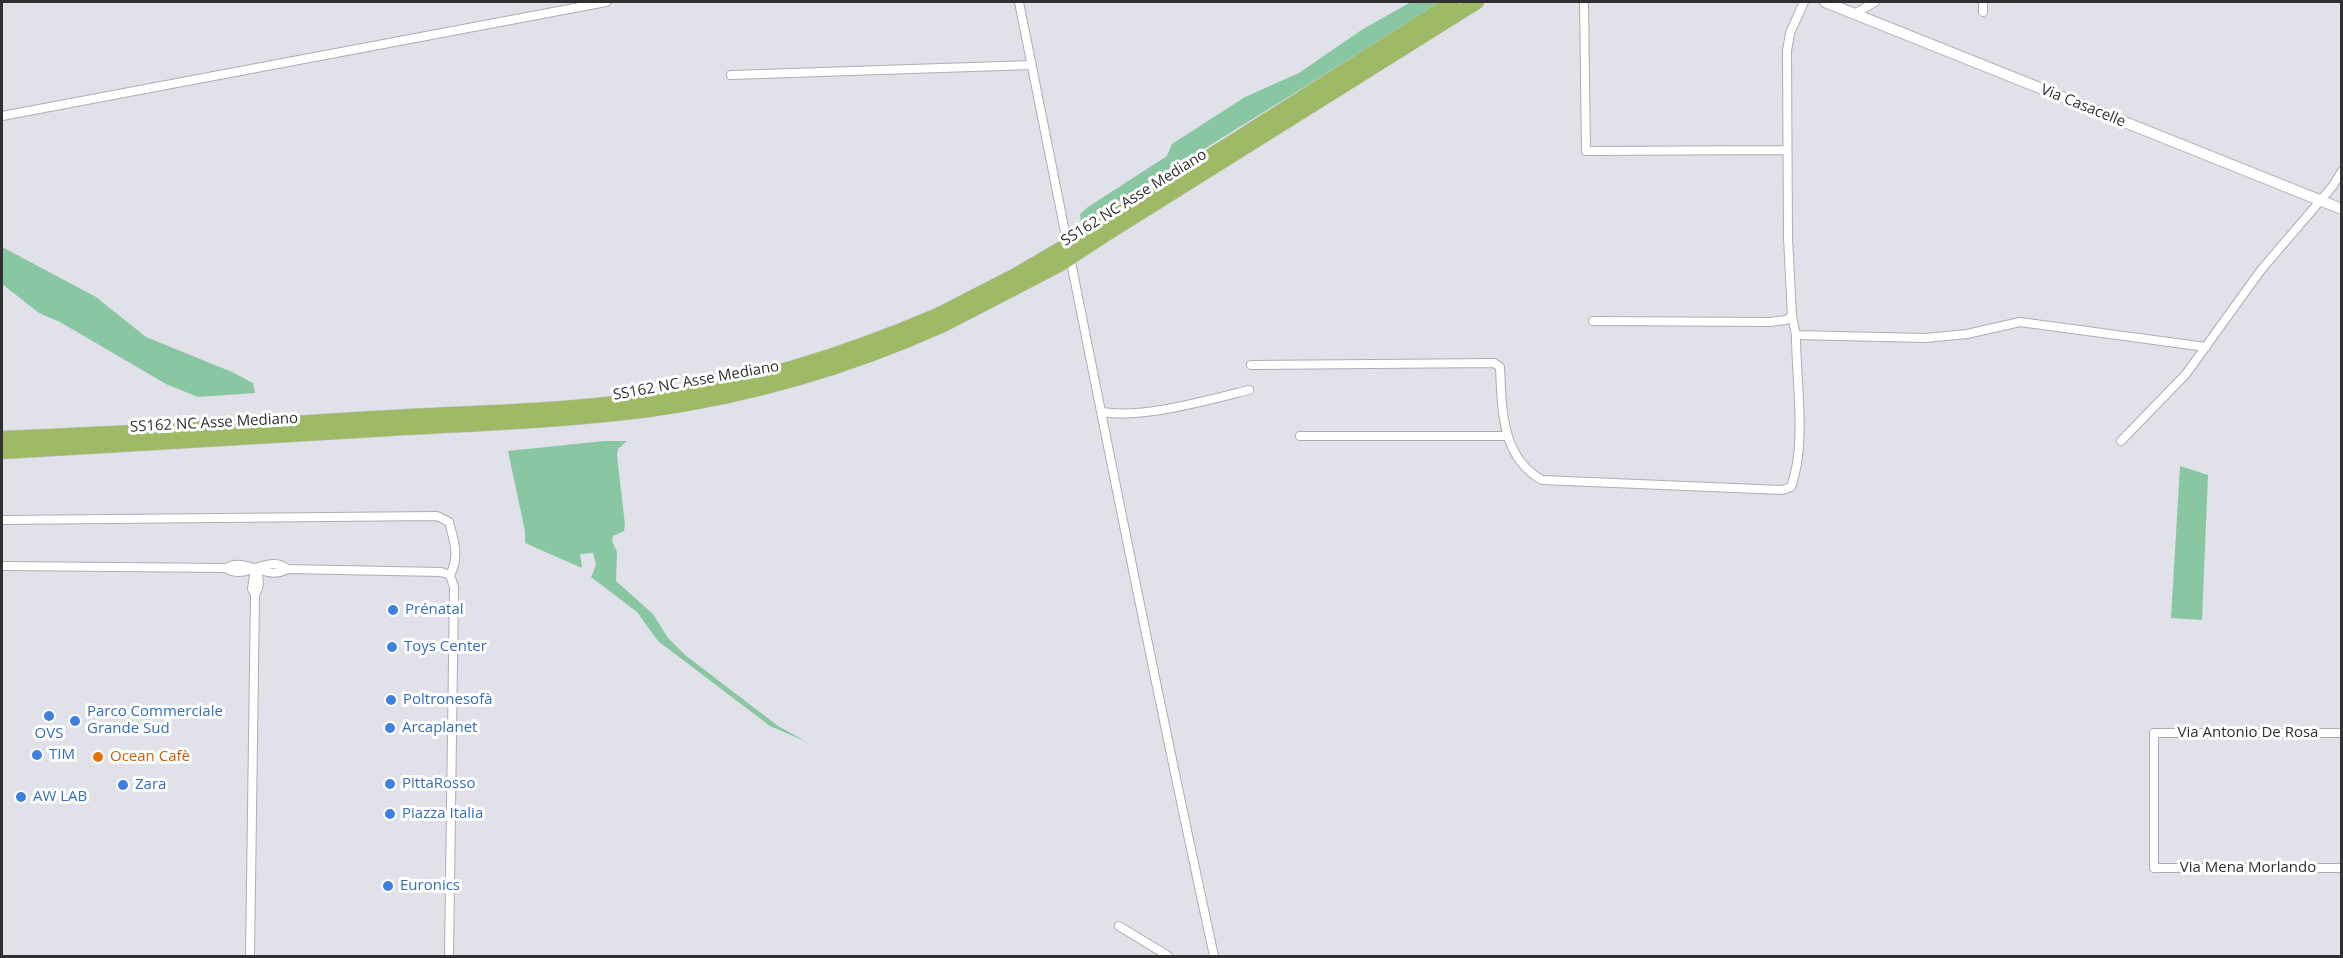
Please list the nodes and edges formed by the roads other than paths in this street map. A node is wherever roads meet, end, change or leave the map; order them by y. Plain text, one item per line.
1 (606, 2) edge
2 (1019, 2) edge
3 (1454, 2) edge
4 (1477, 2) edge
5 (1584, 2) edge
6 (1804, 2) edge
7 (1825, 2) edge
8 (1875, 2) edge
9 (1983, 2) edge
10 (1983, 12) dead end
11 (1854, 14) junction
12 (1032, 65) junction
13 (731, 75) dead end
14 (2, 116) edge
15 (1786, 150) junction
16 (2342, 171) edge
17 (2319, 200) junction
18 (2342, 209) edge
19 (1106, 229) junction
20 (1792, 316) junction
21 (1593, 321) dead end
22 (1796, 335) junction
23 (2206, 347) junction
24 (1251, 365) dead end
25 (1249, 390) dead end
26 (1102, 412) junction
27 (373, 424) junction
28 (1300, 436) dead end
29 (1507, 436) junction
30 (2, 438) edge
31 (2121, 441) dead end
32 (2, 452) edge
33 (2, 520) edge
34 (2, 566) edge
35 (255, 568) junction
36 (450, 575) junction
37 (2342, 733) edge
38 (2154, 868) joint
39 (2342, 868) edge
40 (1119, 926) dead end
41 (250, 957) edge
42 (449, 957) edge
43 (1168, 957) edge
44 (1214, 957) edge

1 - 14 street
2 - 12 street
3 - 19 highway, SS162 NC Asse Mediano
4 - 19 highway, SS162 NC Asse Mediano
5 - 15 street
6 - 15 street
7 - 11 street, Via Casacelle
8 - 11 street
9 - 10 street
11 - 17 street, Via Casacelle
12 - 13 street
12 - 26 street
15 - 20 street
16 - 17 street
17 - 18 street, Via Casacelle
17 - 23 street
19 - 27 highway, SS162 NC Asse Mediano, bridge
20 - 21 street
20 - 22 street
22 - 23 street
22 - 29 street
23 - 31 street
24 - 29 street
25 - 26 street
26 - 44 street
27 - 30 highway, SS162 NC Asse Mediano
27 - 32 highway, SS162 NC Asse Mediano
28 - 29 street
33 - 36 street
34 - 35 street
35 - 36 street
35 - 41 street
36 - 42 street
37 - 38 street, Via Antonio De Rosa
38 - 39 street, Via Mena Morlando
40 - 43 street

